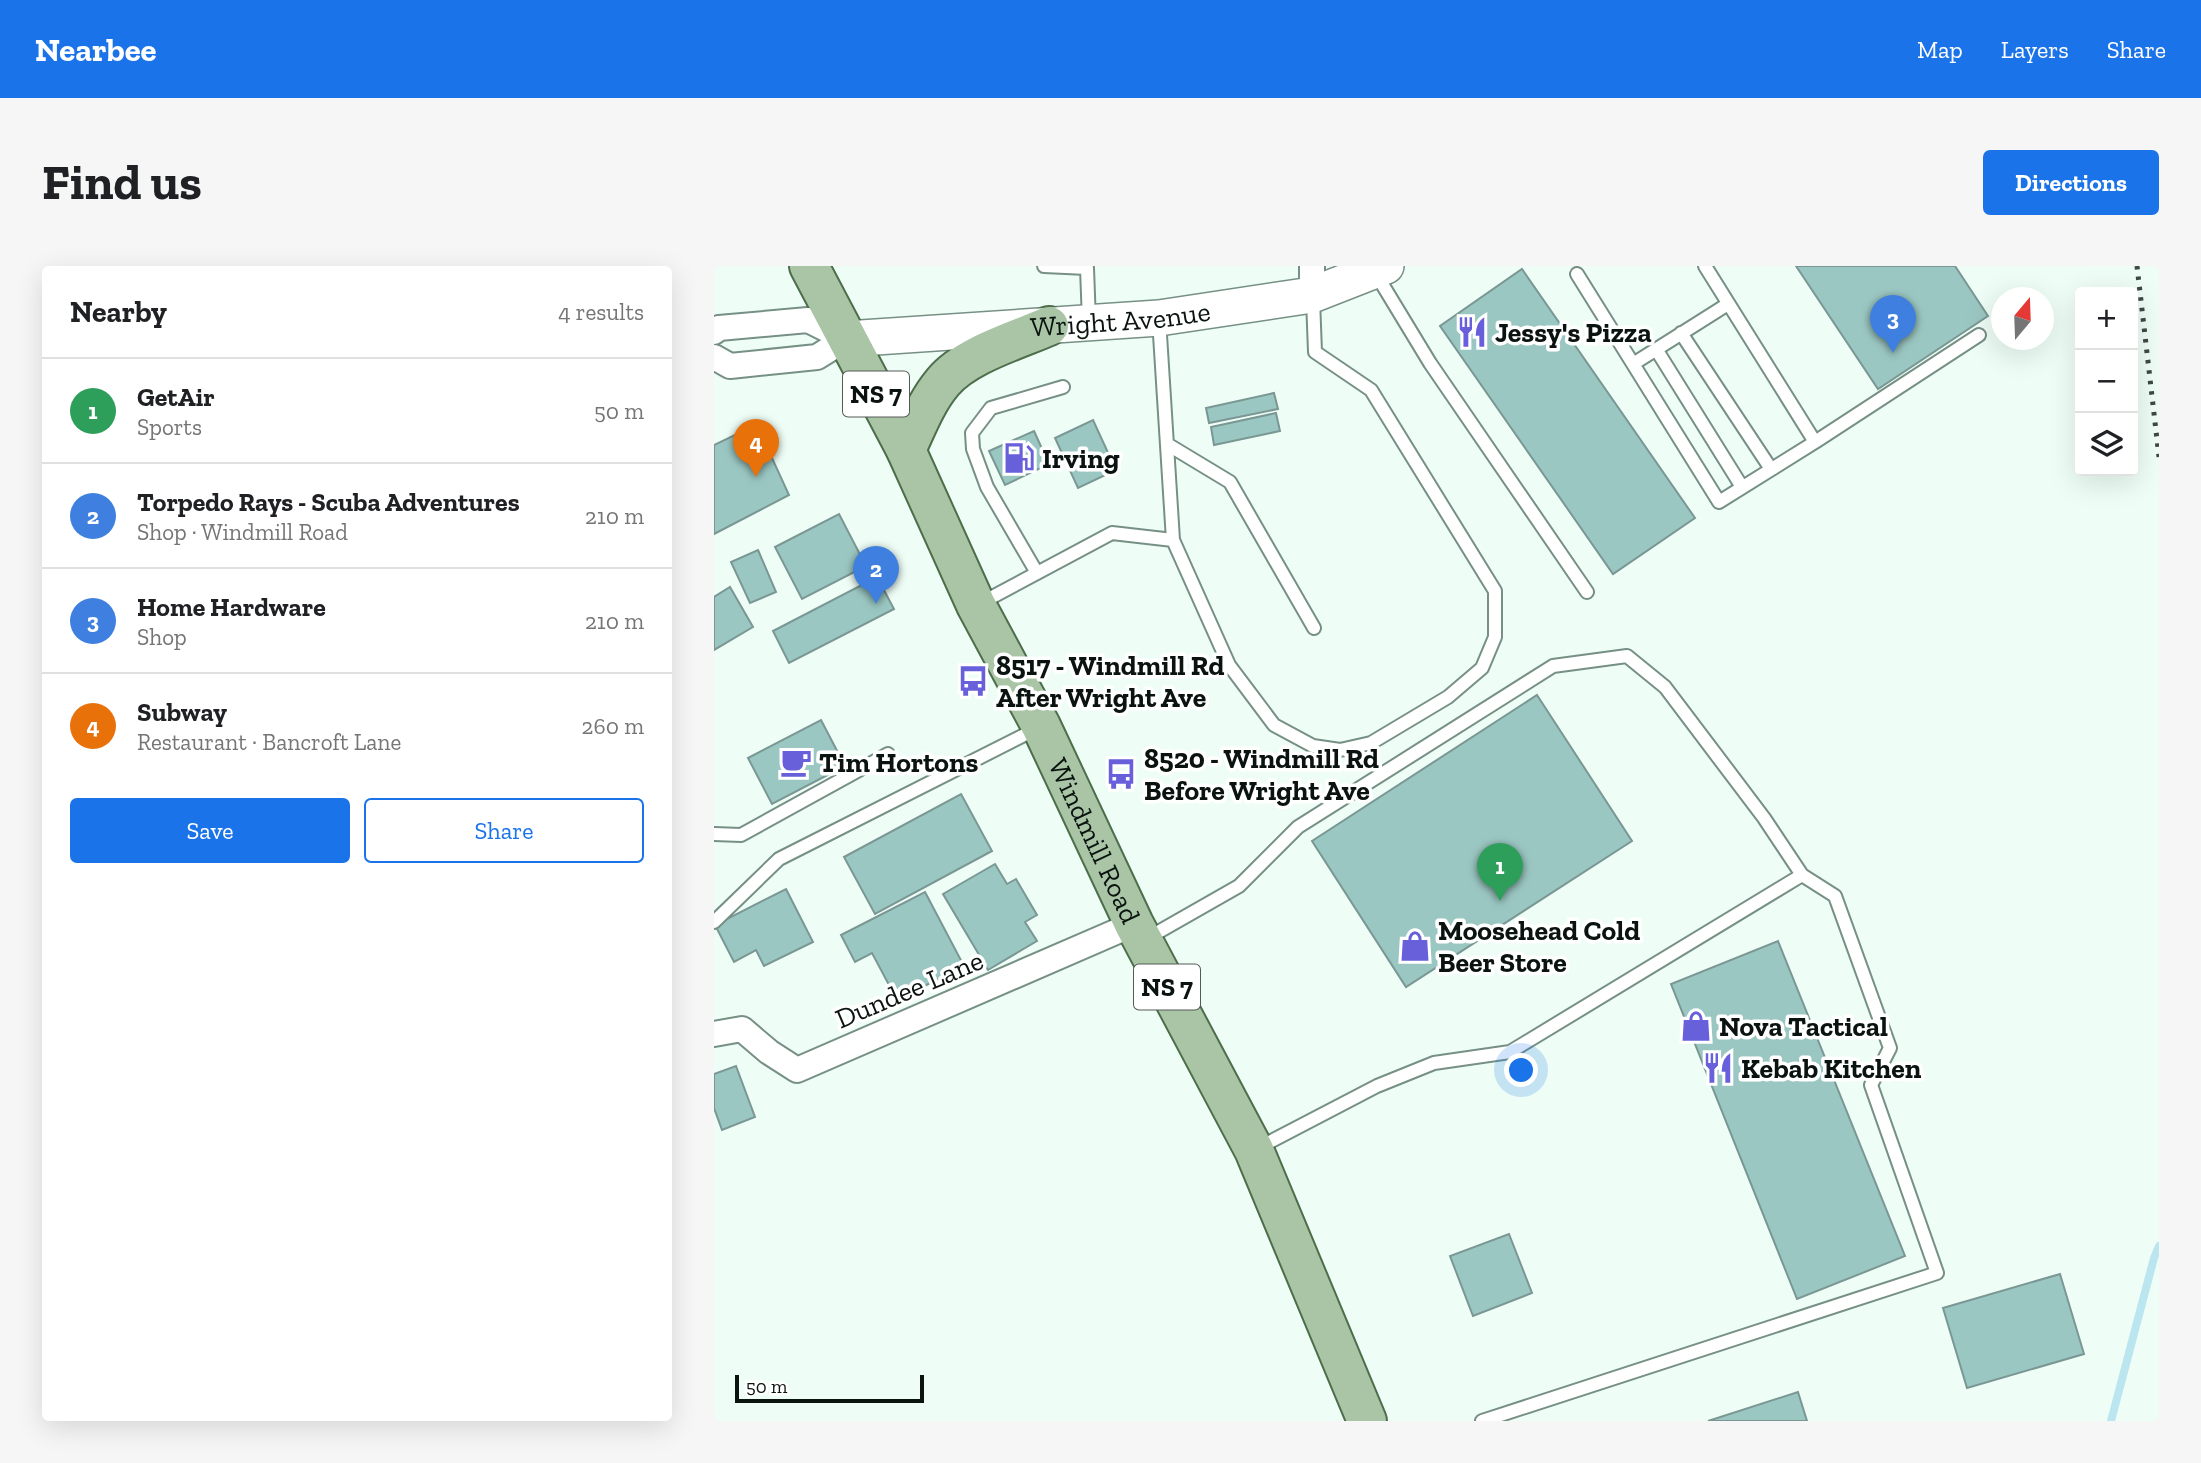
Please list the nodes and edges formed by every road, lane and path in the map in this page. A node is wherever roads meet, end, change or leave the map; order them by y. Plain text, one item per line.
1 (809, 266) edge
2 (1044, 266) edge
3 (1705, 266) edge
4 (1087, 267) edge
5 (1380, 268) edge
6 (1577, 274) dead end
7 (1312, 280) edge
8 (1728, 304) junction
9 (1159, 318) junction
10 (1089, 324) junction
11 (1049, 326) junction
12 (714, 332) edge
13 (1681, 333) junction
14 (1979, 335) dead end
15 (846, 339) junction
16 (1656, 349) junction
17 (714, 358) edge
18 (1633, 363) junction
19 (1063, 387) dead end
20 (1815, 442) junction
21 (1167, 443) junction
22 (906, 450) junction
23 (1771, 470) junction
24 (1742, 487) junction
25 (1173, 540) junction
26 (1037, 573) junction
27 (1587, 592) dead end
28 (976, 605) junction
29 (1314, 628) dead end
30 (1041, 726) junction
31 (888, 754) dead end
32 (714, 834) edge
33 (1802, 875) junction
34 (714, 922) edge
35 (1138, 933) junction
36 (714, 1034) edge
37 (1254, 1150) junction
38 (1524, 1408) junction
39 (1367, 1421) edge
40 (1482, 1421) edge
41 (1528, 1421) edge

1 - 15 main road, Windmill Road / NS 7
2 - 4 lane
3 - 8 lane
4 - 10 lane
5 - 7 main road, Wright Avenue
5 - 27 lane
6 - 18 lane
7 - 9 main road, Wright Avenue
7 - 25 lane
8 - 13 lane
8 - 20 lane
9 - 10 main road, Wright Avenue
9 - 21 lane
10 - 11 main road, Wright Avenue
11 - 15 main road, Wright Avenue
11 - 22 main road
12 - 15 street
13 - 16 lane
13 - 23 lane
14 - 20 lane
15 - 17 street
15 - 22 main road, Windmill Road / NS 7
16 - 18 lane
16 - 24 lane
18 - 24 lane
19 - 26 lane
20 - 23 lane
21 - 25 lane
21 - 29 lane
22 - 28 main road, Windmill Road / NS 7
23 - 24 lane
25 - 26 lane
26 - 28 lane
28 - 30 main road, Windmill Road / NS 7
30 - 34 lane
30 - 35 main road, Windmill Road / NS 7
31 - 32 lane
33 - 35 lane
33 - 37 lane
33 - 38 lane
35 - 36 street, Dundee Lane
35 - 37 main road, Windmill Road / NS 7
37 - 39 main road, Windmill Road / NS 7
38 - 40 lane
38 - 41 lane

